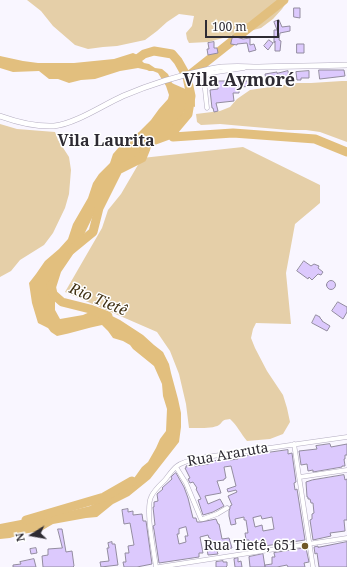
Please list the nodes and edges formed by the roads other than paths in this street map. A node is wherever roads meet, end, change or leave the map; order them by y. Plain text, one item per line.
1 (347, 65) edge
2 (248, 67) junction
3 (207, 108) dead end
4 (0, 116) edge
5 (347, 437) edge
6 (294, 444) junction
7 (176, 467) junction
8 (347, 470) edge
9 (300, 477) junction
10 (226, 508) dead end
11 (347, 538) edge
12 (310, 544) junction
13 (158, 567) edge
14 (313, 567) edge

1 - 2 street
2 - 3 street
2 - 4 street
5 - 6 street, Rua Araruta
6 - 7 street, Rua Araruta
6 - 9 street
7 - 10 street
7 - 13 street, Rua Araruta
8 - 9 street
9 - 12 street
11 - 12 street
12 - 13 street
12 - 14 street

